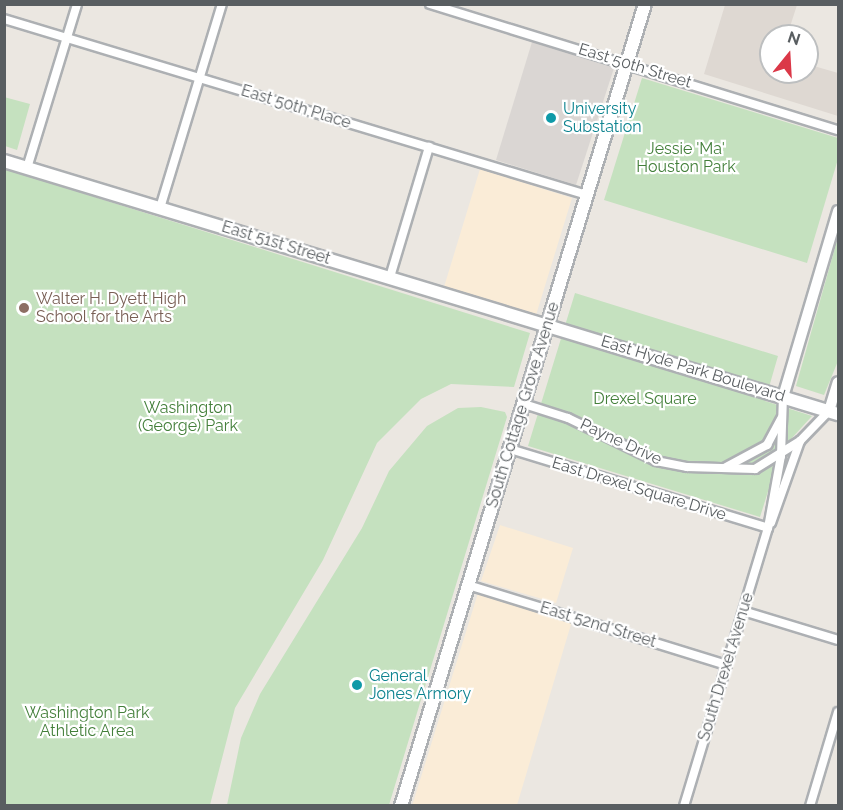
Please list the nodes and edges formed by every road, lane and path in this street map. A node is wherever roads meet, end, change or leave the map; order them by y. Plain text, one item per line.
1 (77, 4) edge
2 (222, 4) edge
3 (430, 4) edge
4 (645, 4) edge
5 (4, 19) edge
6 (67, 38) junction
7 (627, 64) junction
8 (200, 78) junction
9 (838, 130) edge
10 (429, 147) junction
11 (4, 161) edge
12 (27, 168) junction
13 (587, 195) junction
14 (160, 208) junction
15 (838, 211) edge
16 (390, 277) junction
17 (548, 325) junction
18 (838, 382) edge
19 (783, 397) junction
20 (524, 404) junction
21 (834, 413) edge
22 (782, 418) junction
23 (800, 441) junction
24 (510, 449) junction
25 (781, 456) junction
26 (720, 469) junction
27 (768, 528) junction
28 (468, 585) junction
29 (743, 611) junction
30 (838, 640) edge
31 (727, 665) junction
32 (838, 711) edge
33 (401, 806) edge
34 (684, 806) edge
35 (810, 806) edge

1 - 6 street
2 - 8 street
3 - 7 street, East 50th Street
4 - 7 main road, South Cottage Grove Avenue
5 - 6 street, East 50th Place
6 - 8 street, East 50th Place
6 - 12 street
7 - 9 street, East 50th Street
7 - 13 main road, South Cottage Grove Avenue
8 - 10 street, East 50th Place
8 - 14 street
10 - 13 street, East 50th Place
10 - 16 street
11 - 12 main road, East 51st Street
12 - 14 main road, East 51st Street
13 - 17 main road, South Cottage Grove Avenue
14 - 16 main road, East 51st Street
15 - 19 street
16 - 17 main road, East 51st Street
17 - 19 main road, East Hyde Park Boulevard
17 - 20 main road, South Cottage Grove Avenue
18 - 21 street
19 - 21 main road, East Hyde Park Boulevard
19 - 22 street, South Drexel Avenue
20 - 24 main road, South Cottage Grove Avenue
20 - 26 street, Payne Drive
21 - 23 street, South Drexel Avenue
22 - 25 street, South Drexel Avenue
22 - 26 street, South Drexel Avenue
23 - 25 street, Payne Drive
23 - 27 street, South Drexel Avenue
24 - 27 street, East Drexel Square Drive
24 - 28 main road, South Cottage Grove Avenue
25 - 26 street, Payne Drive
25 - 27 street, South Drexel Avenue
27 - 29 street, South Drexel Avenue
28 - 31 street, East 52nd Street
28 - 33 main road, South Cottage Grove Avenue
29 - 30 street
29 - 31 street, South Drexel Avenue
31 - 34 street, South Drexel Avenue
32 - 35 street

